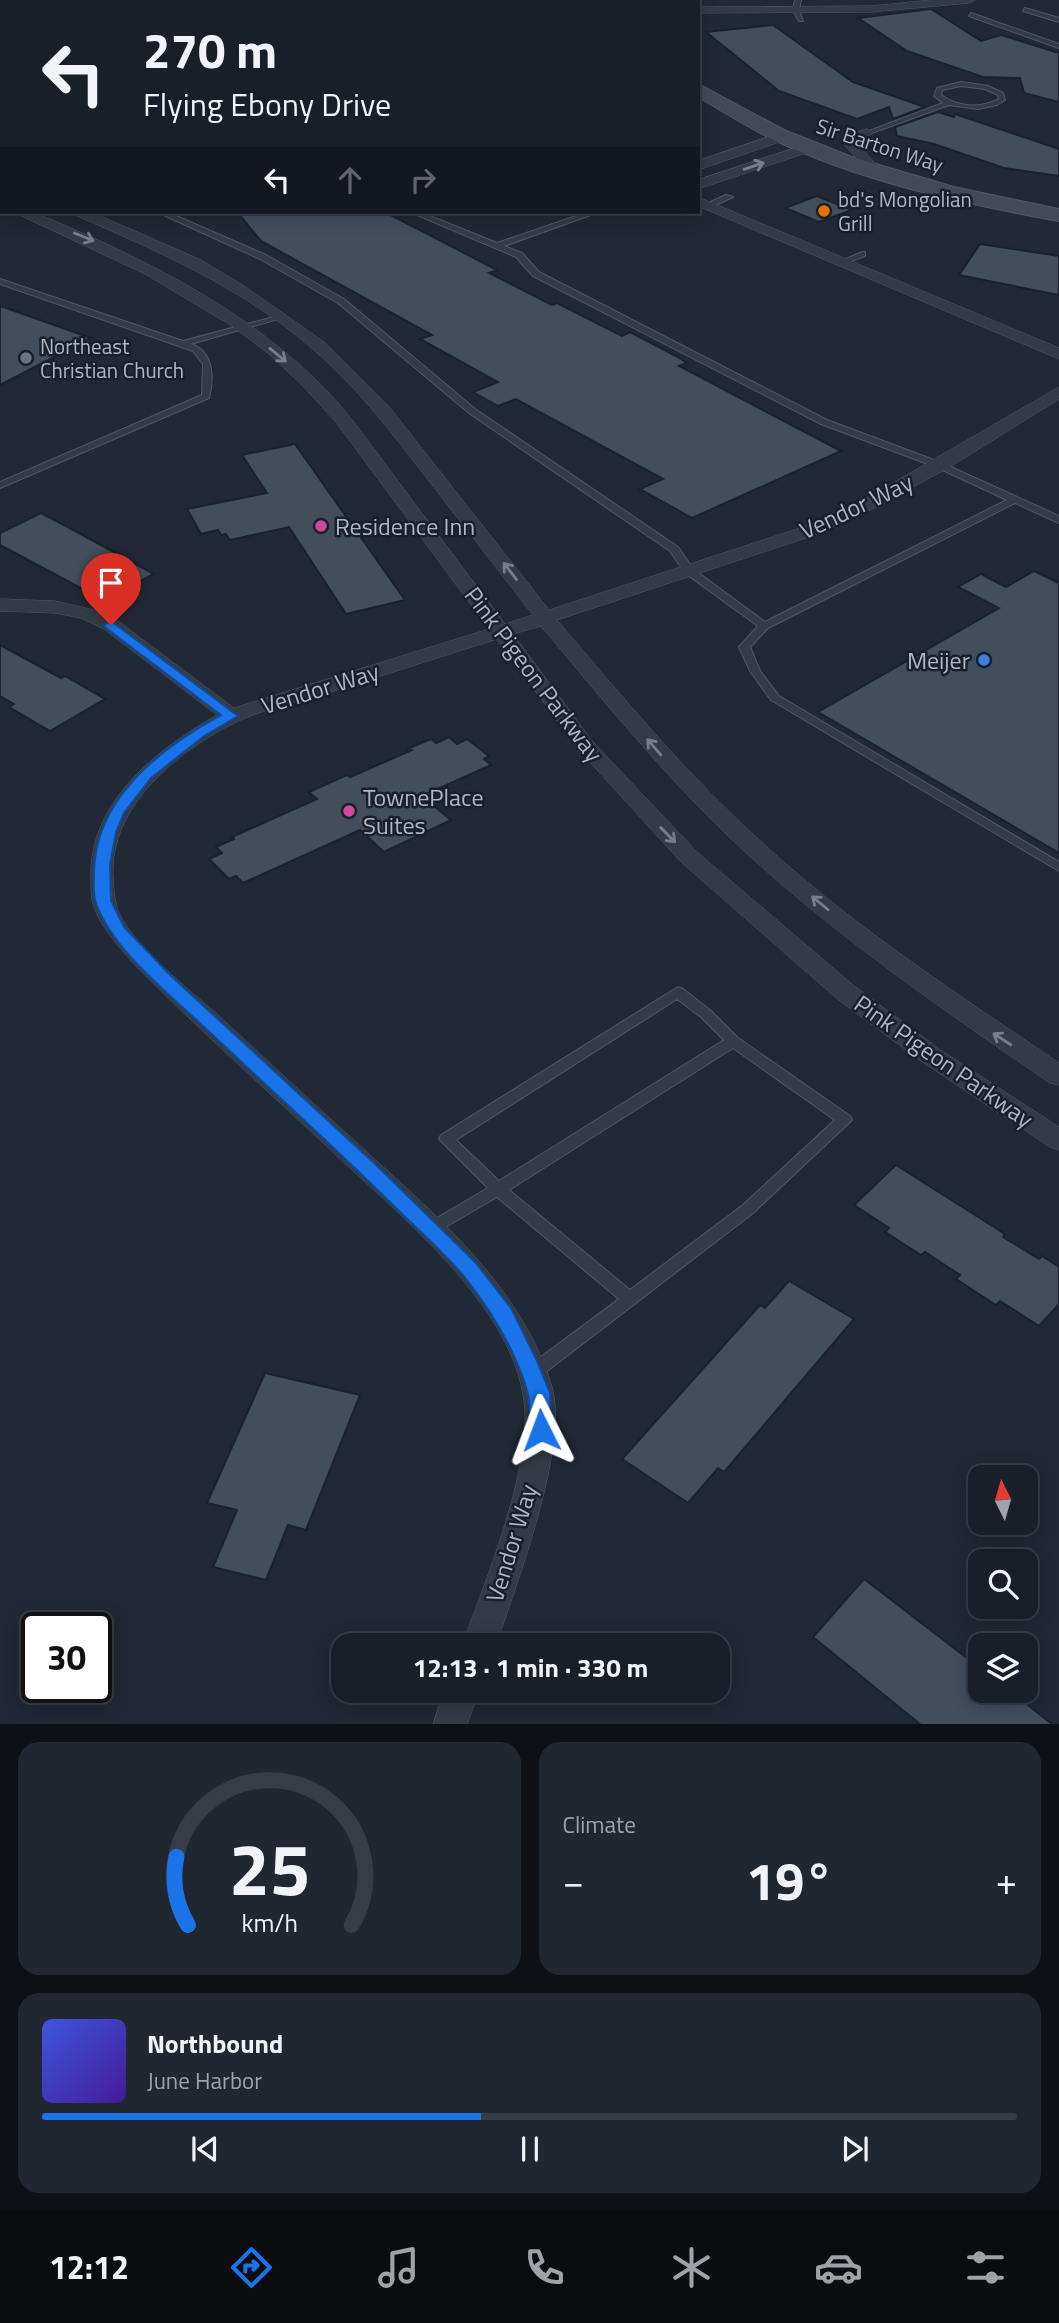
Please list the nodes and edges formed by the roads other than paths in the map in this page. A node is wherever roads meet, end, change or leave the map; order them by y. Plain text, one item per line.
1 (877, 0) edge
2 (969, 0) edge
3 (700, 2) edge
4 (798, 8) edge
5 (700, 10) edge
6 (1026, 10) dead end
7 (971, 15) dead end
8 (1059, 20) edge
9 (1059, 46) edge
10 (700, 90) edge
11 (949, 103) junction
12 (867, 133) joint
13 (783, 136) junction
14 (810, 147) junction
15 (700, 165) edge
16 (874, 170) junction
17 (700, 184) edge
18 (729, 197) dead end
19 (703, 203) edge
20 (26, 214) edge
21 (85, 214) edge
22 (166, 214) edge
23 (418, 214) edge
24 (589, 214) edge
25 (1059, 215) edge
26 (499, 245) junction
27 (862, 254) dead end
28 (843, 262) junction
29 (0, 281) edge
30 (281, 317) junction
31 (243, 327) junction
32 (183, 345) junction
33 (1059, 354) edge
34 (1059, 392) edge
35 (940, 465) junction
36 (0, 485) edge
37 (1016, 499) junction
38 (1059, 520) edge
39 (689, 571) junction
40 (0, 605) edge
41 (545, 618) junction
42 (764, 626) junction
43 (499, 632) junction
44 (231, 716) junction
45 (1059, 867) edge
46 (733, 1041) junction
47 (1059, 1076) edge
48 (1059, 1140) edge
49 (498, 1189) junction
50 (429, 1229) junction
51 (630, 1299) junction
52 (532, 1373) junction
53 (483, 1633) edge
54 (458, 1703) edge
55 (450, 1724) edge

1 - 4 street
2 - 4 street
3 - 4 street
4 - 5 street
6 - 8 lane
7 - 9 lane
10 - 13 main road, Sir Barton Way
11 - 11 lane
11 - 12 lane
12 - 16 street
13 - 14 main road, Sir Barton Way
13 - 15 street
14 - 16 main road, Sir Barton Way
17 -> 14 street
16 - 25 main road, Sir Barton Way
18 - 19 lane
19 - 28 street
20 -> 31 street, Pink Pigeon Parkway
21 - 30 street, Pink Pigeon Parkway
22 - 39 lane
23 - 26 lane
24 - 26 lane
26 - 35 lane
27 - 28 lane
28 - 33 street
29 - 32 lane
30 - 31 lane
41 -> 30 street, Pink Pigeon Parkway
31 - 32 lane
31 -> 43 street, Pink Pigeon Parkway
32 - 36 lane
34 - 35 street, Vendor Way
35 - 37 lane
35 - 39 street, Vendor Way
37 - 38 lane
37 - 42 lane
39 - 41 street, Vendor Way
39 - 42 lane
40 - 44 street
41 - 43 street, Vendor Way
47 -> 41 street, Pink Pigeon Parkway
42 - 45 lane
43 - 44 street, Vendor Way
43 -> 48 street, Pink Pigeon Parkway
44 - 50 street, Vendor Way
46 - 49 lane
46 - 49 lane
46 - 51 lane
49 - 50 lane
49 - 51 lane
50 - 52 street, Vendor Way
51 - 52 lane
52 - 53 street, Vendor Way
54 - 55 street

